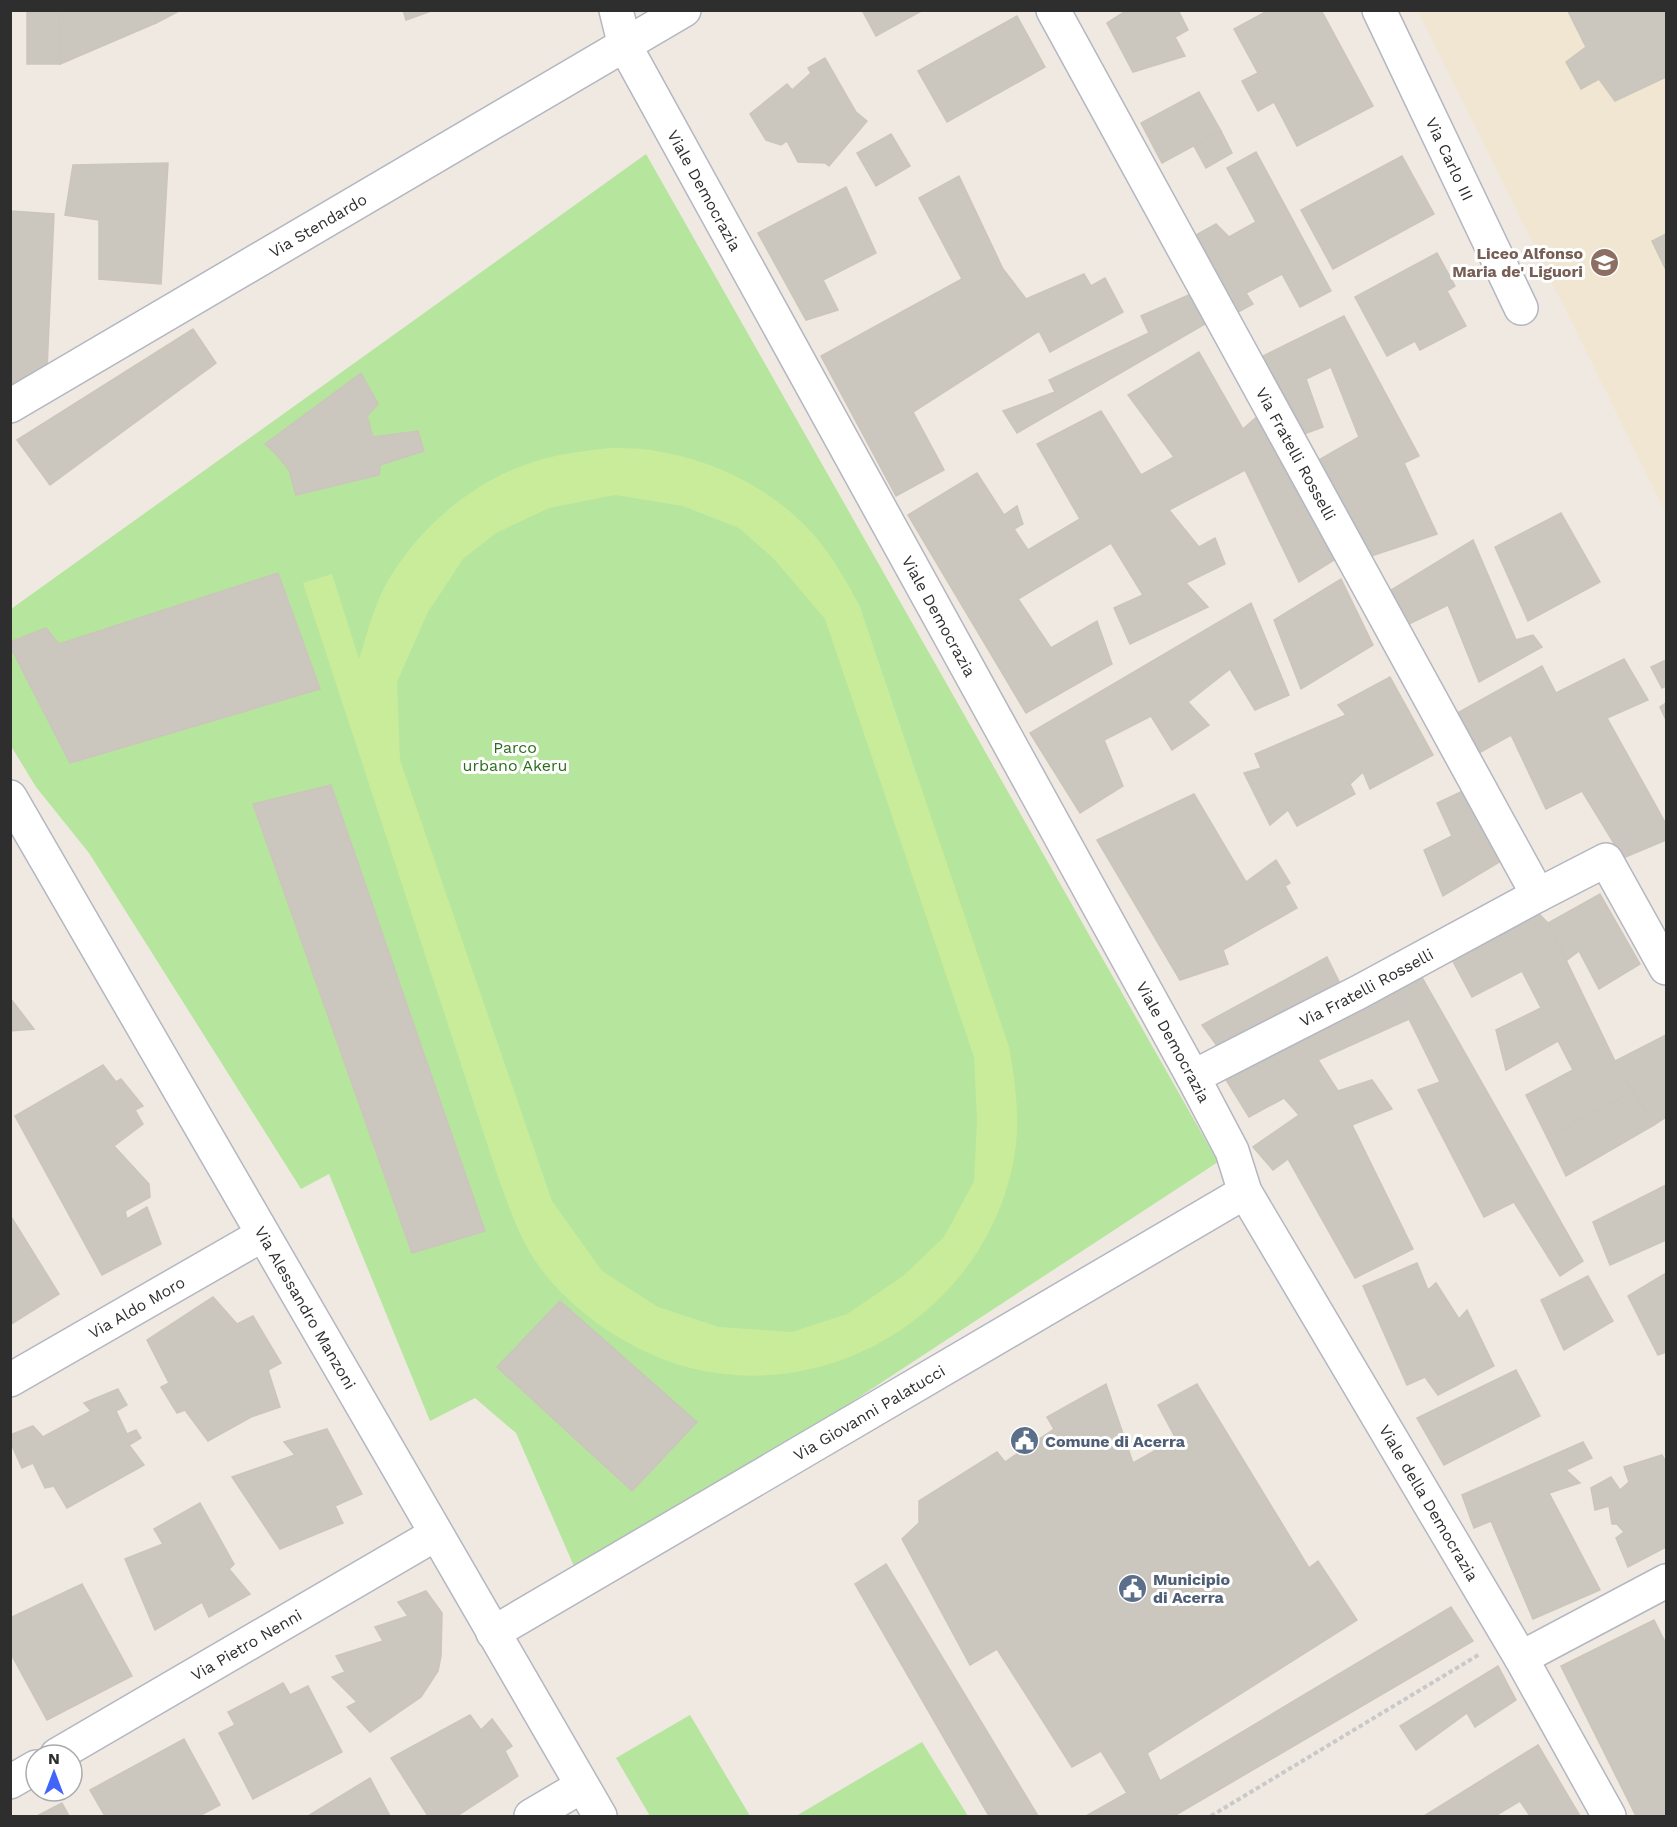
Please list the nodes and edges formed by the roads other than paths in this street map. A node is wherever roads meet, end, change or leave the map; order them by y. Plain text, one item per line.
1 (616, 10) edge
2 (684, 10) edge
3 (1053, 10) edge
4 (1380, 10) edge
5 (625, 46) junction
6 (1521, 308) dead end
7 (10, 406) edge
8 (11, 797) edge
9 (1538, 895) junction
10 (1666, 968) edge
11 (1193, 1077) junction
12 (1245, 1192) junction
13 (262, 1235) junction
14 (10, 1380) edge
15 (436, 1534) junction
16 (1666, 1581) edge
17 (493, 1633) junction
18 (1515, 1647) junction
19 (78, 1743) edge
20 (24, 1774) edge
21 (10, 1782) edge
22 (582, 1786) junction
23 (531, 1816) edge
24 (600, 1816) edge
25 (1609, 1816) edge

1 - 5 street, Viale Democrazia
2 - 5 street, Via Stendardo
3 - 9 street, Via Fratelli Rosselli
4 - 6 street, Via Carlo III
5 - 7 street, Via Stendardo
5 - 11 street, Viale Democrazia
8 - 13 street, Via Alessandro Manzoni
9 - 10 street, Via Fratelli Rosselli
9 - 11 street, Via Fratelli Rosselli
11 - 12 street, Viale Democrazia
12 - 17 street, Via Giovanni Palatucci
12 - 18 street, Viale della Democrazia
13 - 14 street, Via Aldo Moro
13 - 15 street, Via Alessandro Manzoni
15 - 17 street, Via Alessandro Manzoni
15 - 19 street, Via Pietro Nenni
16 - 18 street
17 - 22 street, Via Alessandro Manzoni
18 - 25 street, Viale della Democrazia
20 - 21 street
22 - 23 street
22 - 24 street, Via Alessandro Manzoni

